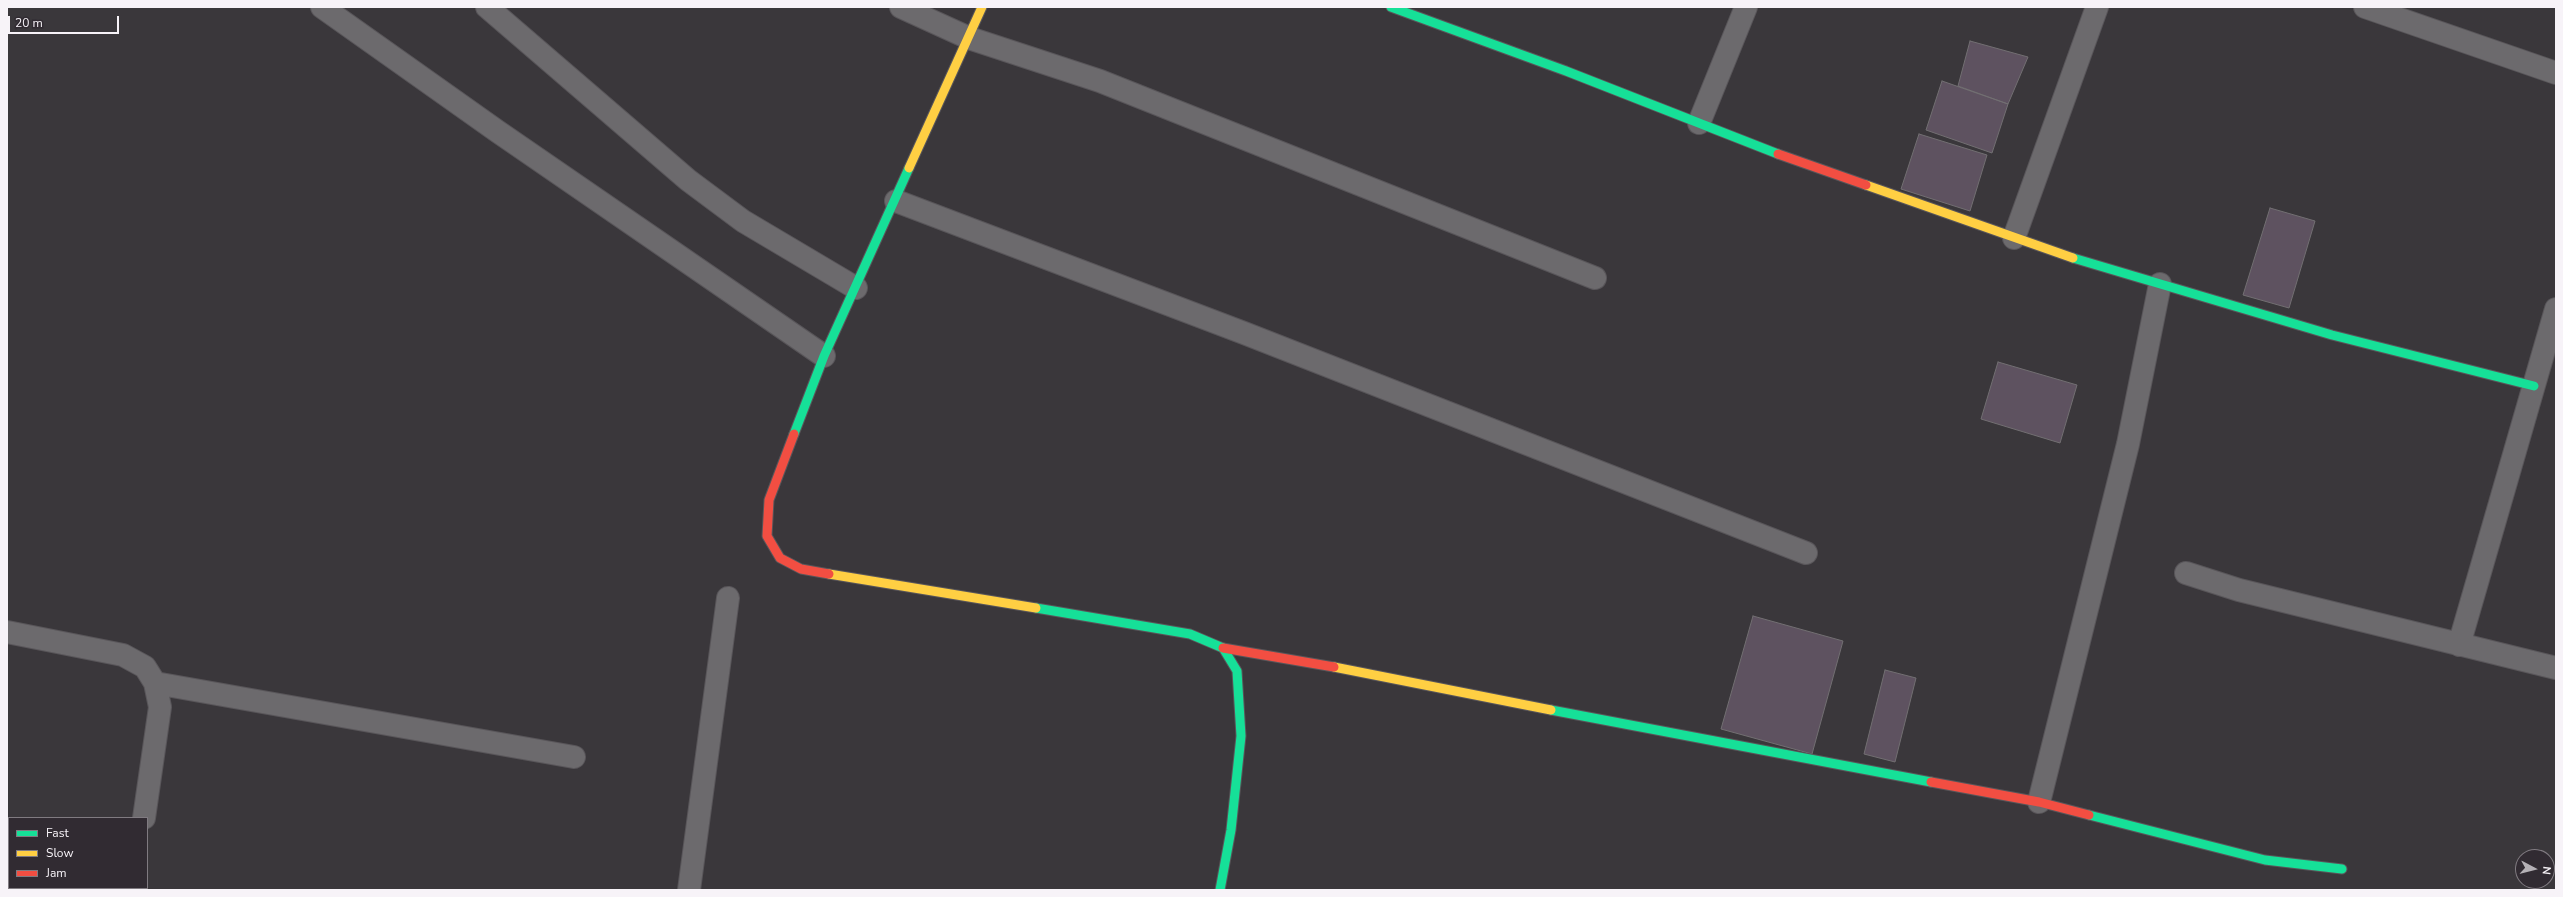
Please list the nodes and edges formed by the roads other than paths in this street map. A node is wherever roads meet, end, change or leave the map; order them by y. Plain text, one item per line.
1 (322, 7) edge
2 (487, 7) edge
3 (901, 7) edge
4 (982, 7) edge
5 (1391, 7) edge
6 (1746, 7) edge
7 (2097, 7) edge
8 (2365, 7) edge
9 (969, 38) junction
10 (2556, 73) edge
11 (1699, 124) junction
12 (896, 201) junction
13 (2014, 238) junction
14 (1595, 278) dead end
15 (2160, 284) junction
16 (856, 288) junction
17 (2556, 309) edge
18 (2550, 352) edge
19 (824, 356) junction
20 (2534, 386) junction
21 (1806, 553) dead end
22 (2186, 573) dead end
23 (728, 598) dead end
24 (7, 632) edge
25 (2459, 645) junction
26 (1223, 648) junction
27 (2556, 668) edge
28 (155, 683) junction
29 (574, 757) dead end
30 (2039, 802) junction
31 (144, 817) edge
32 (2342, 869) dead end
33 (689, 890) edge
34 (1220, 890) edge

1 - 19 street
2 - 16 street
3 - 9 street
4 - 9 street
5 - 11 street
6 - 11 street
7 - 13 street
8 - 10 street
9 - 12 street
9 - 14 street
11 - 13 street
12 - 16 street
12 - 21 street
13 - 15 street
15 - 20 street
15 - 30 street
16 - 19 street
17 - 18 street
18 - 20 street
19 - 26 street
20 - 25 street
22 - 25 street
23 - 33 street
24 - 28 street
25 - 27 street
26 - 30 street
26 - 34 street
28 - 29 street
28 - 31 street
30 - 32 street

